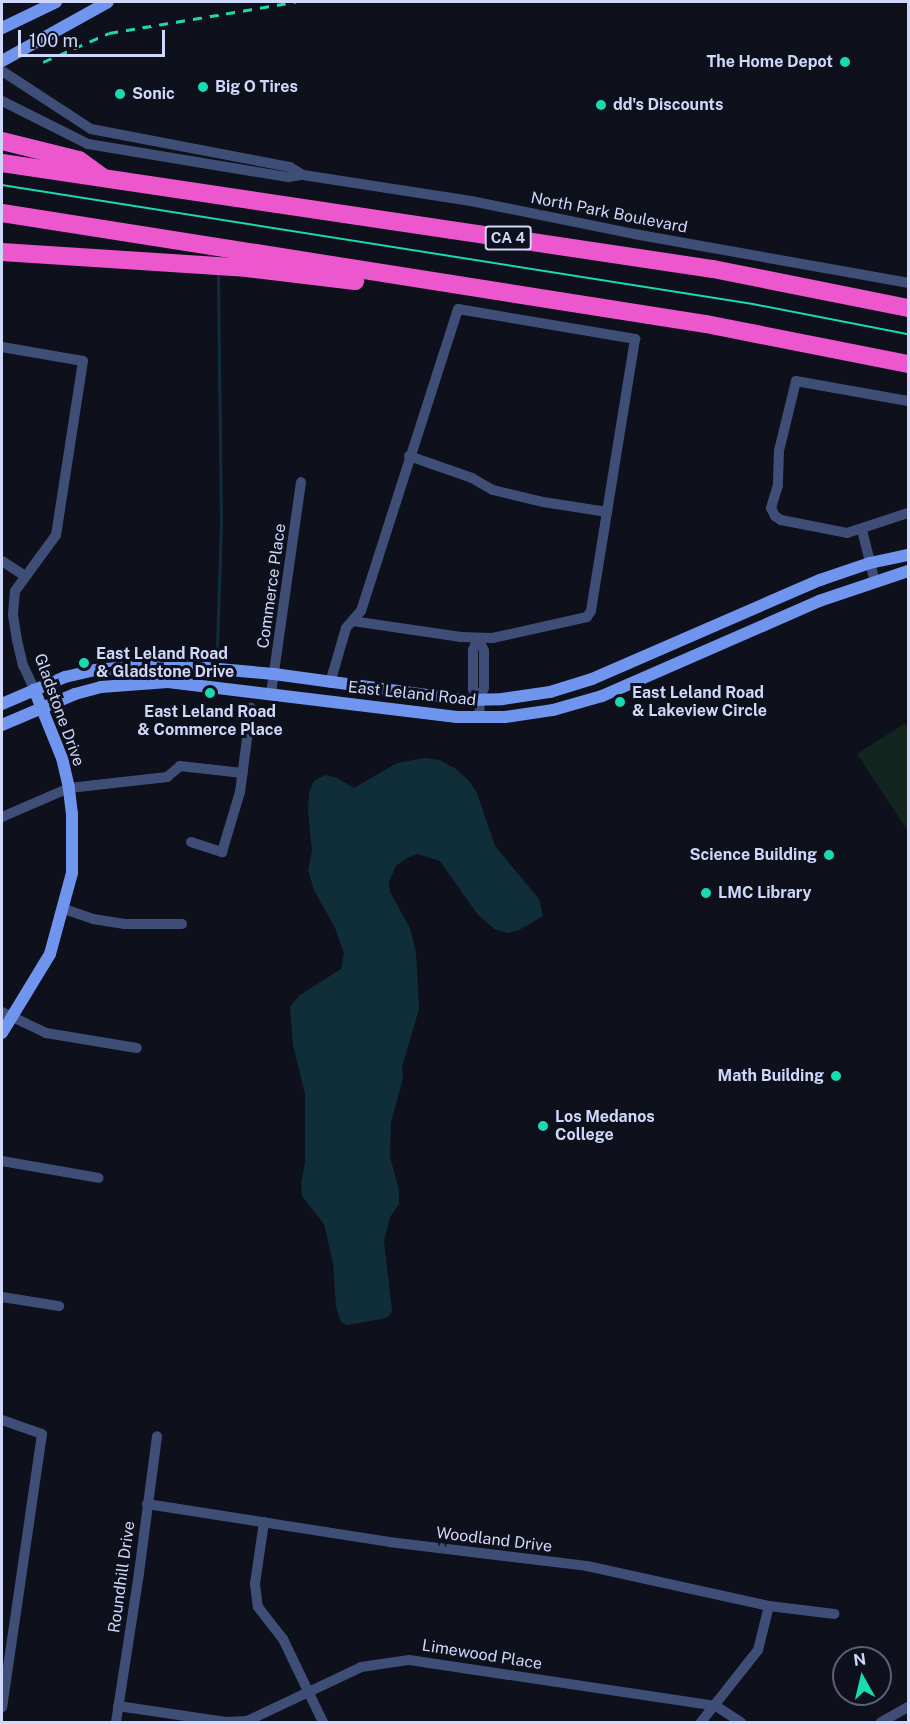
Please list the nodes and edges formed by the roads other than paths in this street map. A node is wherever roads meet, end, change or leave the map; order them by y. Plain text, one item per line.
1 (56, 2) edge
2 (108, 2) edge
3 (2, 28) edge
4 (2, 61) edge
5 (2, 71) edge
6 (2, 101) edge
7 (2, 141) edge
8 (2, 164) edge
9 (303, 175) junction
10 (106, 180) junction
11 (2, 213) edge
12 (2, 252) edge
13 (909, 283) edge
14 (479, 288) junction
15 (909, 308) edge
16 (2, 347) edge
17 (909, 364) edge
18 (909, 401) edge
19 (409, 456) junction
20 (301, 482) dead end
21 (607, 512) junction
22 (909, 513) edge
23 (862, 530) junction
24 (909, 555) edge
25 (2, 561) edge
26 (870, 563) junction
27 (909, 572) edge
28 (25, 576) junction
29 (875, 582) junction
30 (353, 621) junction
31 (478, 638) junction
32 (274, 674) junction
33 (330, 683) junction
34 (34, 689) junction
35 (272, 693) junction
36 (479, 699) junction
37 (2, 704) edge
38 (41, 707) junction
39 (251, 708) dead end
40 (480, 717) junction
41 (2, 725) edge
42 (243, 773) junction
43 (69, 788) junction
44 (2, 817) edge
45 (191, 842) dead end
46 (64, 909) junction
47 (182, 924) dead end
48 (7, 1014) edge
49 (2, 1033) edge
50 (137, 1048) dead end
51 (2, 1161) edge
52 (99, 1178) dead end
53 (2, 1297) edge
54 (58, 1306) dead end
55 (2, 1420) edge
56 (157, 1436) dead end
57 (147, 1504) junction
58 (264, 1522) junction
59 (769, 1606) junction
60 (835, 1614) dead end
61 (308, 1692) junction
62 (118, 1706) junction
63 (716, 1706) junction
64 (2, 1707) edge
65 (909, 1707) edge
66 (116, 1722) edge
67 (323, 1722) edge
68 (701, 1722) edge
69 (741, 1722) edge
70 (881, 1722) edge

1 - 3 main road
2 - 4 main road
5 - 9 street, North Park Boulevard
6 - 9 street, North Park Boulevard
7 - 10 highway
8 - 10 highway, CA 4
9 - 13 street, North Park Boulevard
10 - 15 highway, CA 4
11 - 14 highway
12 - 14 highway
14 - 17 highway
16 - 28 street, Gladstone Drive
18 - 23 street
19 - 21 street
19 - 21 street
19 - 30 street
20 - 32 street, Commerce Place
21 - 31 street
22 - 23 street
23 - 26 street
24 - 26 main road, East Leland Road
25 - 28 street
26 - 29 street
26 - 36 main road, East Leland Road
27 - 29 main road, East Leland Road
28 - 34 street, Gladstone Drive
29 - 40 main road, East Leland Road
30 - 31 street
30 - 33 street
31 - 36 street
32 - 33 main road, East Leland Road
32 - 34 main road, East Leland Road
32 - 35 street, Commerce Place
33 - 36 main road, East Leland Road
34 - 37 main road, East Leland Road
34 - 38 main road, Gladstone Drive
35 - 38 main road, East Leland Road
35 - 40 main road, East Leland Road
36 - 40 street
38 - 41 main road, East Leland Road
38 - 43 main road, Gladstone Drive
39 - 42 street
42 - 43 street
42 - 45 street
43 - 44 street
43 - 46 main road, Gladstone Drive
46 - 47 street
46 - 48 main road, Gladstone Drive
48 - 49 main road, Gladstone Drive
48 - 50 street
51 - 52 street
53 - 54 street
55 - 64 street
56 - 57 street, Roundhill Drive
57 - 58 street, Woodland Drive
57 - 62 street, Roundhill Drive
58 - 59 street, Woodland Drive
58 - 61 street
59 - 60 street, Woodland Drive
59 - 63 street
61 - 62 street, Limewood Place
61 - 63 street, Limewood Place
61 - 67 street
62 - 66 street, Roundhill Drive
63 - 68 street
63 - 69 street, Limewood Place
65 - 70 street

